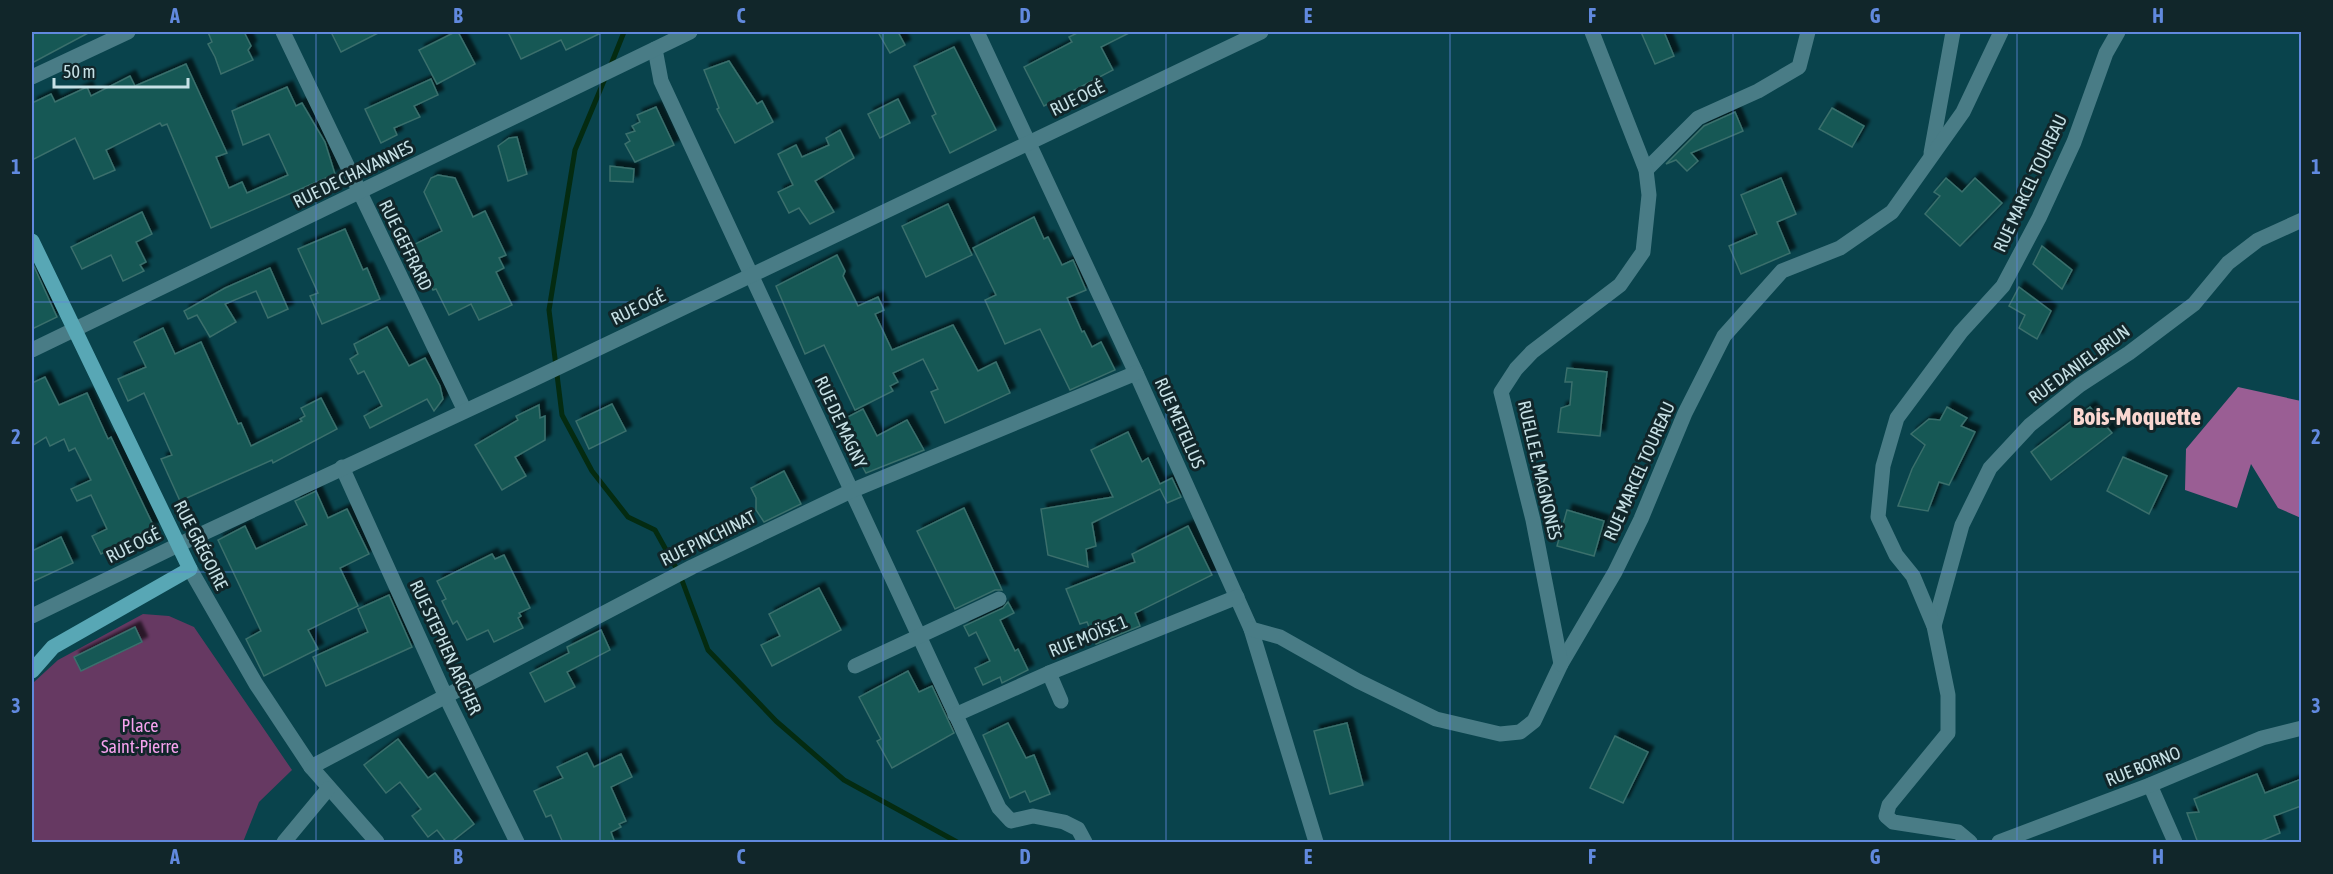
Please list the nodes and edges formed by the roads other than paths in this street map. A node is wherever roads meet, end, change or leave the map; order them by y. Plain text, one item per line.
1 (128, 32) edge
2 (284, 32) edge
3 (690, 32) edge
4 (977, 32) edge
5 (1261, 32) edge
6 (1592, 32) edge
7 (1808, 32) edge
8 (1953, 32) edge
9 (2001, 32) edge
10 (2118, 32) edge
11 (655, 49) junction
12 (32, 77) edge
13 (1029, 143) junction
14 (1930, 159) junction
15 (1646, 170) junction
16 (359, 192) junction
17 (2301, 220) edge
18 (32, 241) edge
19 (752, 274) junction
20 (74, 330) junction
21 (32, 350) edge
22 (1136, 374) junction
23 (464, 410) junction
24 (342, 467) junction
25 (851, 491) junction
26 (178, 545) junction
27 (190, 569) junction
28 (1237, 597) junction
29 (999, 599) dead end
30 (32, 616) edge
31 (1934, 626) junction
32 (1251, 629) junction
33 (918, 636) junction
34 (1561, 664) junction
35 (855, 666) dead end
36 (32, 671) edge
37 (1048, 673) junction
38 (446, 697) junction
39 (1061, 702) dead end
40 (955, 715) junction
41 (2301, 728) edge
42 (311, 767) junction
43 (2150, 785) junction
44 (328, 789) junction
45 (284, 843) edge
46 (377, 843) edge
47 (517, 843) edge
48 (1085, 843) edge
49 (1316, 843) edge
50 (1970, 843) edge
51 (1999, 843) edge
52 (2175, 843) edge

1 - 12 street
2 - 16 street, RUE GEFFRARD
3 - 11 street, RUE DE CHAVANNES
4 - 13 street, RUE METELLUS
5 - 13 street, RUE OGÉ
6 - 15 street, RUELLE E. MAGNONÈS
7 - 15 street
8 - 14 street
9 - 14 street, RUE MARCEL TOUREAU
10 - 31 street, RUE MARCEL TOUREAU
11 - 16 street, RUE DE CHAVANNES
11 - 19 street, RUE DE MAGNY
13 - 19 street, RUE OGÉ
13 - 22 street, RUE METELLUS
14 - 34 street, RUE MARCEL TOUREAU
15 - 34 street, RUELLE E. MAGNONÈS
16 - 20 street, RUE DE CHAVANNES
16 - 23 street, RUE GEFFRARD
17 - 31 street, RUE DANIEL BRUN
18 - 20 main road, RUE GRÉGOIRE
19 - 23 street, RUE OGÉ
19 - 25 street, RUE DE MAGNY
20 - 21 street, RUE DE CHAVANNES
20 - 26 main road, RUE GRÉGOIRE
22 - 25 street, RUE PINCHINAT
22 - 28 street, RUE METELLUS
23 - 24 street, RUE OGÉ
24 - 26 street, RUE OGÉ
24 - 38 street, RUE STEPHEN ARCHER
25 - 33 street, RUE DE MAGNY
25 - 38 street, RUE PINCHINAT
26 - 27 main road, RUE GRÉGOIRE
26 - 30 street, RUE OGÉ
27 - 36 main road
27 - 42 street, RUE GRÉGOIRE
28 - 32 street, RUE METELLUS
28 - 37 street, RUE MOÏSE 1
29 - 33 street
31 - 50 street, RUE MARCEL TOUREAU
32 - 34 street, RUE MARCEL TOUREAU
32 - 49 street, RUE METELLUS
33 - 35 street
33 - 40 street, RUE DE MAGNY
37 - 39 street
37 - 40 street, RUE MOÏSE 1
38 - 42 street, RUE PINCHINAT
38 - 47 street, RUE STEPHEN ARCHER
40 - 48 street, RUE DE MAGNY
41 - 43 street, RUE BORNO
42 - 44 street, RUE GRÉGOIRE
43 - 51 street, RUE BORNO
43 - 52 street
44 - 45 street
44 - 46 street, RUE GRÉGOIRE

